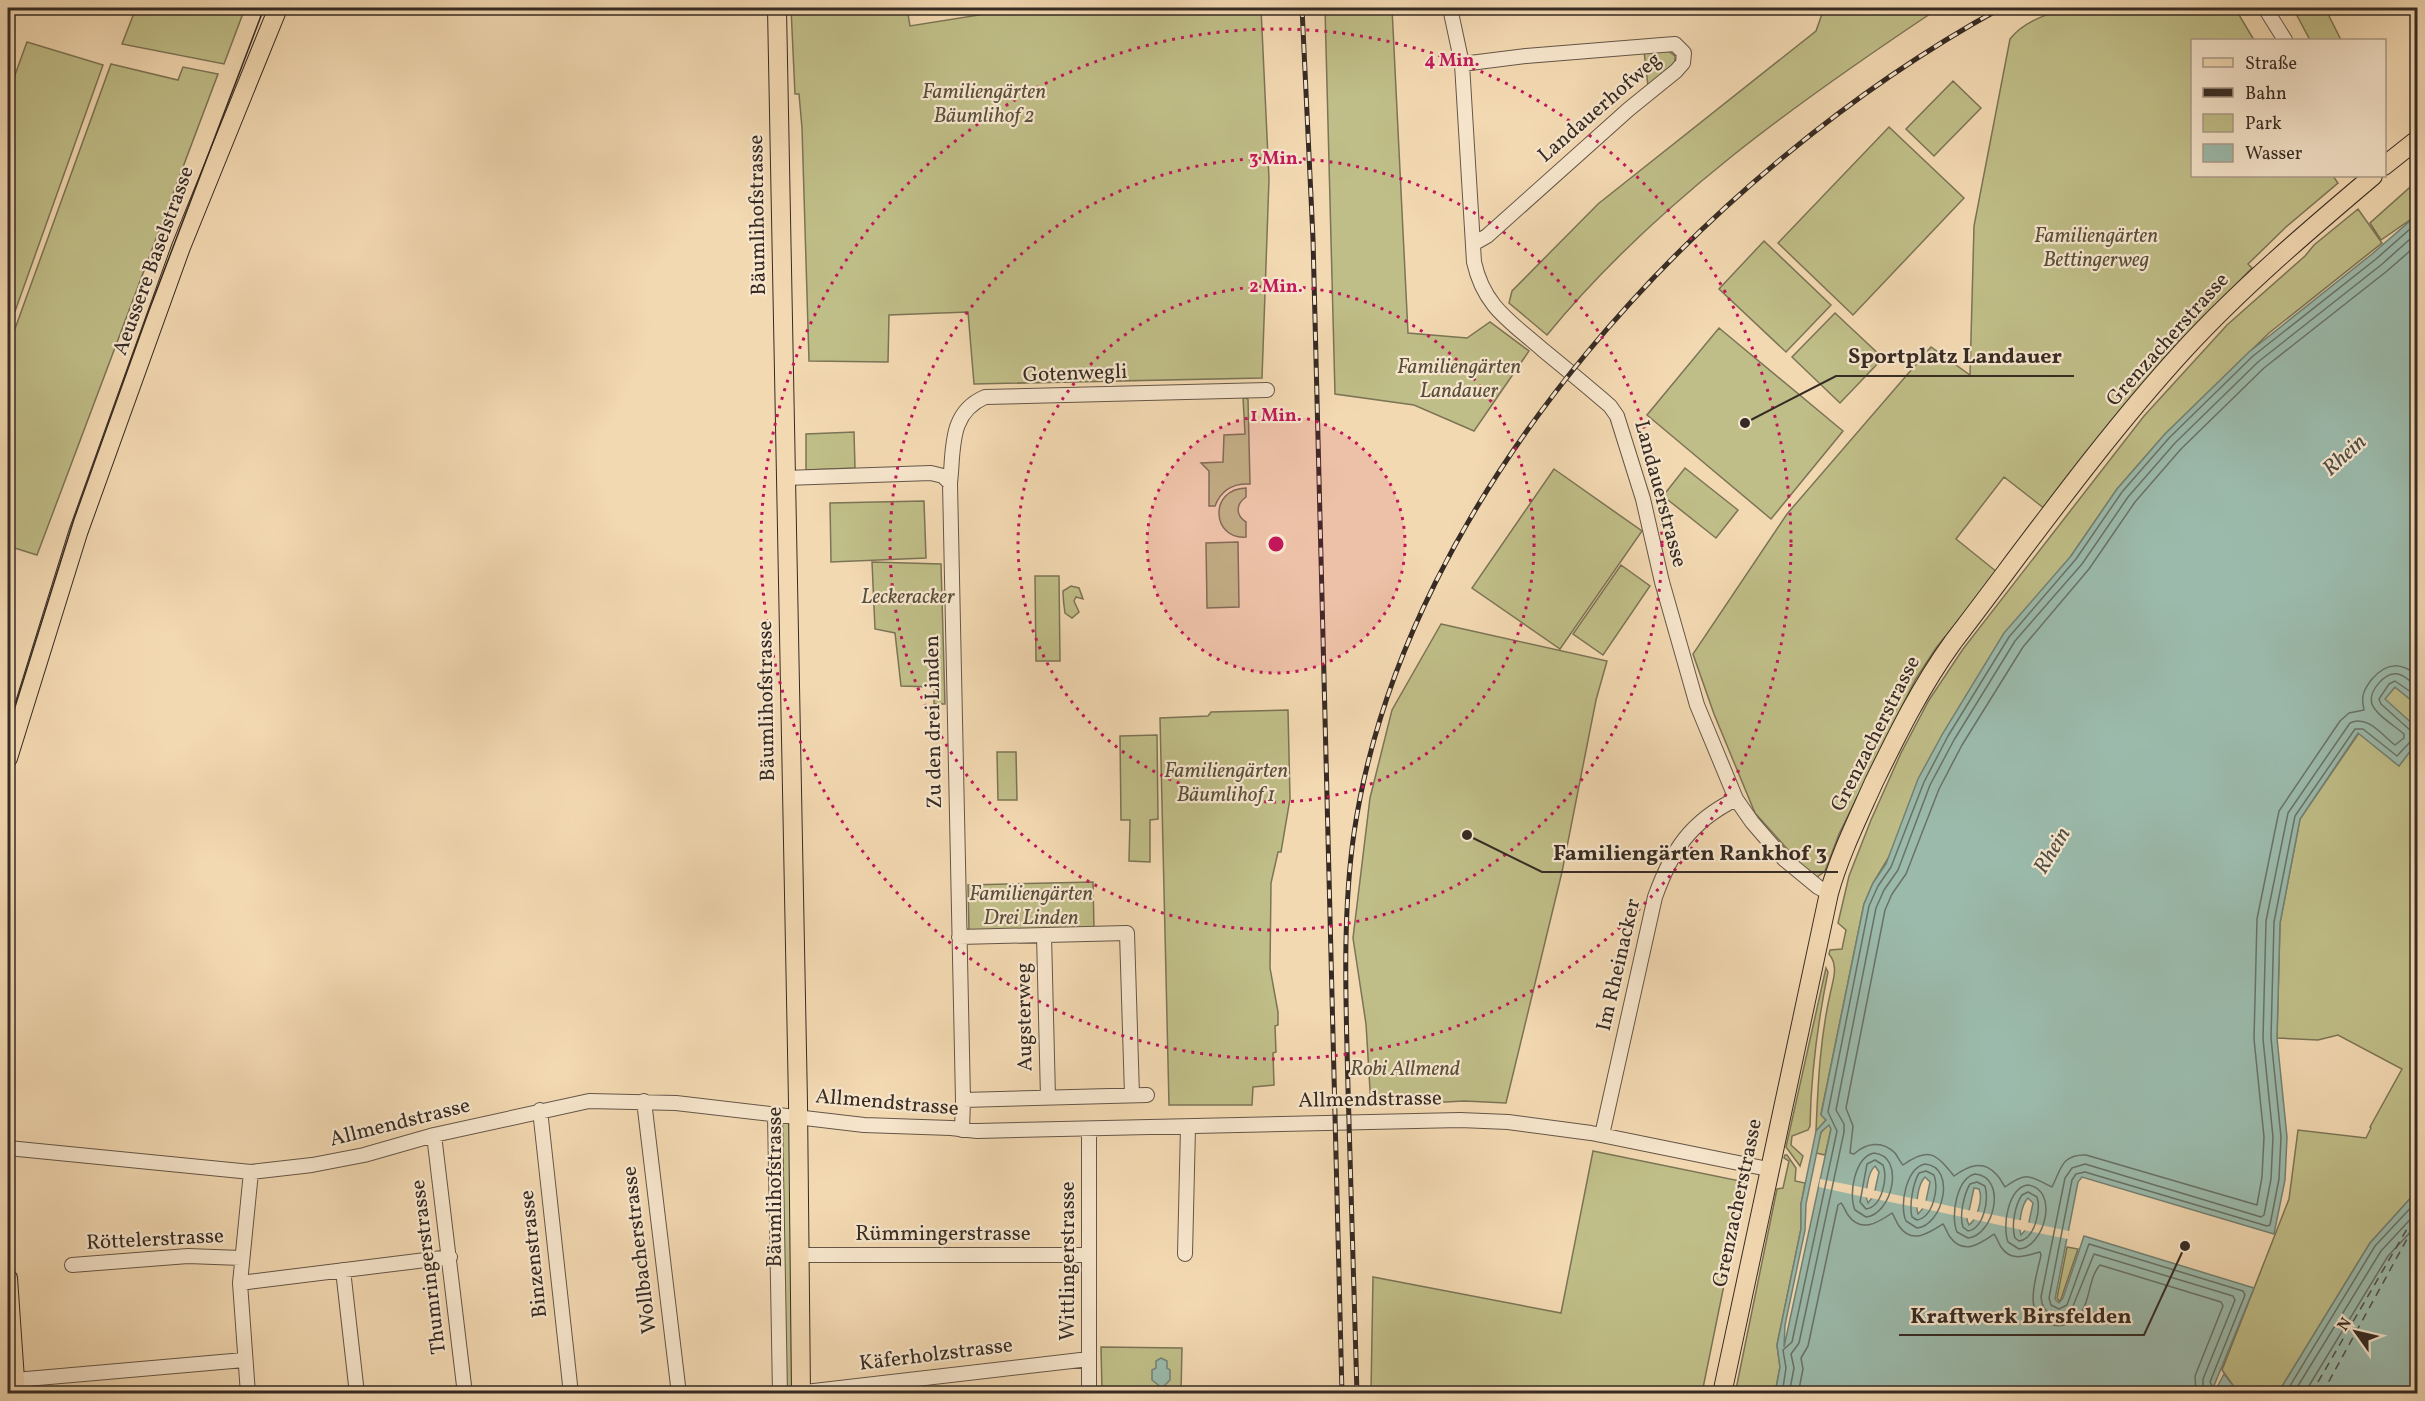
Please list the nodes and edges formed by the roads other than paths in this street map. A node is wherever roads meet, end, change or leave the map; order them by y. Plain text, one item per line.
1 (278, 8) edge
2 (777, 8) edge
3 (1450, 8) edge
4 (2265, 8) edge
5 (2284, 39) edge
6 (1462, 64) junction
7 (2418, 140) edge
8 (2386, 165) edge
9 (2370, 177) edge
10 (1473, 244) junction
11 (1267, 390) dead end
12 (785, 478) junction
13 (950, 483) junction
14 (8, 758) edge
15 (1736, 800) junction
16 (1829, 893) junction
17 (1044, 935) junction
18 (959, 937) junction
19 (1132, 1095) junction
20 (1147, 1095) dead end
21 (1048, 1098) junction
22 (963, 1100) junction
23 (644, 1101) junction
24 (540, 1110) junction
25 (775, 1114) junction
26 (798, 1116) junction
27 (1188, 1127) junction
28 (1089, 1129) junction
29 (962, 1130) junction
30 (1602, 1135) junction
31 (434, 1136) junction
32 (8, 1148) edge
33 (1768, 1169) junction
34 (251, 1172) junction
35 (1185, 1254) dead end
36 (798, 1255) junction
37 (1089, 1255) junction
38 (450, 1257) junction
39 (241, 1258) junction
40 (72, 1265) dead end
41 (343, 1270) junction
42 (8, 1278) edge
43 (240, 1283) junction
44 (1089, 1359) junction
45 (244, 1360) junction
46 (16, 1387) edge
47 (796, 1393) edge
48 (248, 1394) edge
49 (357, 1394) edge
50 (465, 1394) edge
51 (571, 1394) edge
52 (679, 1394) edge
53 (780, 1394) edge
54 (1089, 1394) edge
55 (1722, 1394) edge

1 - 14 main road, Aeussere Baselstrasse
2 - 12 main road, Bäumlihofstrasse
3 - 6 street, Landauerstrasse
4 - 5 street
6 - 10 street, Landauerstrasse
6 - 10 street, Landauerhofweg
7 - 8 main road
9 - 16 main road, Grenzacherstrasse
10 - 15 street, Landauerstrasse
11 - 13 street, Gotenwegli
12 - 13 street
12 - 26 main road, Bäumlihofstrasse
13 - 18 street, Zu den drei Linden
15 - 16 street, Landauerstrasse
15 - 30 street, Im Rheinacker
16 - 33 main road, Grenzacherstrasse
17 - 18 street
17 - 19 street
17 - 21 street, Augsterweg
18 - 22 street, Zu den drei Linden
19 - 20 street, Allmendstrasse
19 - 21 street, Allmendstrasse
21 - 22 street, Allmendstrasse
22 - 29 street, Zu den drei Linden
23 - 24 street, Allmendstrasse
23 - 25 street, Allmendstrasse
23 - 52 street, Wollbacherstrasse
24 - 31 street, Allmendstrasse
24 - 51 street, Binzenstrasse
25 - 26 street, Allmendstrasse
25 - 53 street, Bäumlihofstrasse
26 - 29 street, Allmendstrasse
26 - 36 main road, Bäumlihofstrasse
27 - 28 street, Allmendstrasse
27 - 30 street, Allmendstrasse
27 - 35 street
28 - 29 street, Allmendstrasse
28 - 37 street, Wittlingerstrasse
30 - 33 street, Allmendstrasse
31 - 34 street, Allmendstrasse
31 - 38 street, Thumringerstrasse
32 - 34 street, Allmendstrasse
33 - 55 main road, Grenzacherstrasse
34 - 39 street
36 - 37 street, Rümmingerstrasse
36 - 47 main road, Bäumlihofstrasse
37 - 44 street, Wittlingerstrasse
38 - 41 street
38 - 50 street, Thumringerstrasse
39 - 40 street, Röttelerstrasse
39 - 43 street
41 - 43 street
41 - 49 street
42 - 46 main road
43 - 45 street
44 - 47 street, Käferholzstrasse
44 - 54 street, Wittlingerstrasse
45 - 46 street
45 - 48 street

